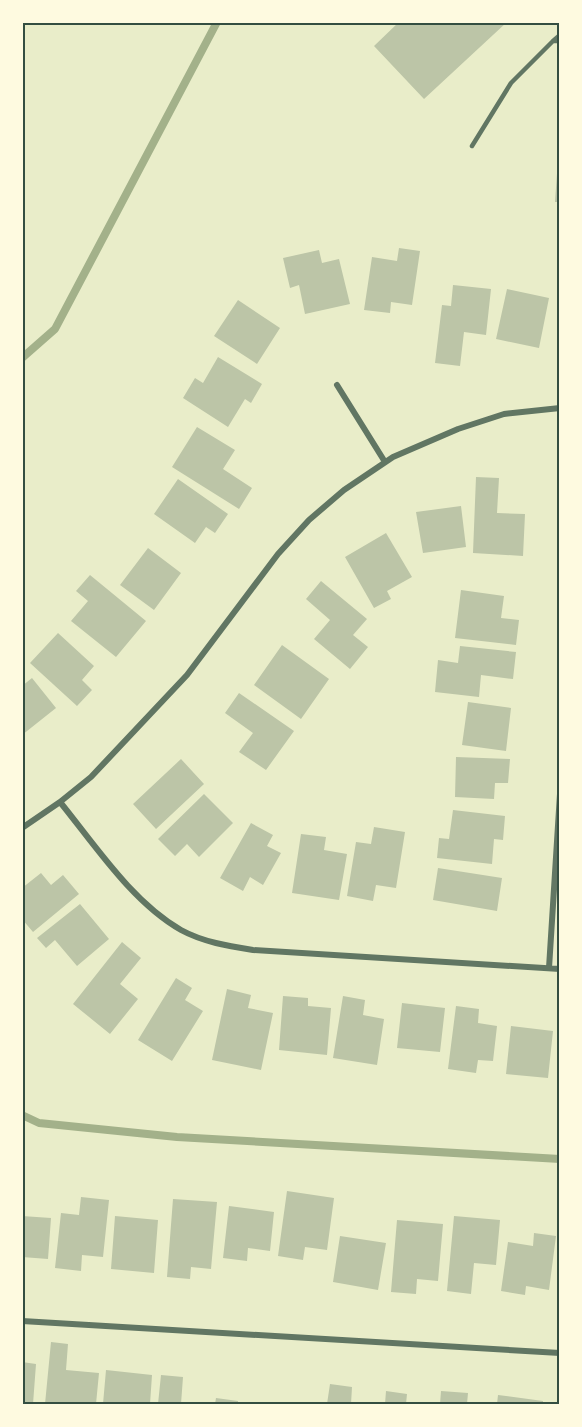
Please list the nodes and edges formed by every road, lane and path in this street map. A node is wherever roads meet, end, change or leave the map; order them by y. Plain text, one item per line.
1 (560, 35) edge
2 (553, 41) junction
3 (560, 41) edge
4 (472, 146) dead end
5 (337, 384) dead end
6 (560, 408) edge
7 (385, 462) junction
8 (560, 794) edge
9 (60, 802) junction
10 (22, 828) edge
11 (549, 968) junction
12 (560, 969) edge
13 (22, 1321) edge
14 (560, 1353) edge

1 - 2 lane
2 - 3 lane
2 - 4 lane
5 - 7 street
6 - 7 street
7 - 9 street
8 - 11 street
9 - 10 street
9 - 11 street
11 - 12 street
13 - 14 street

